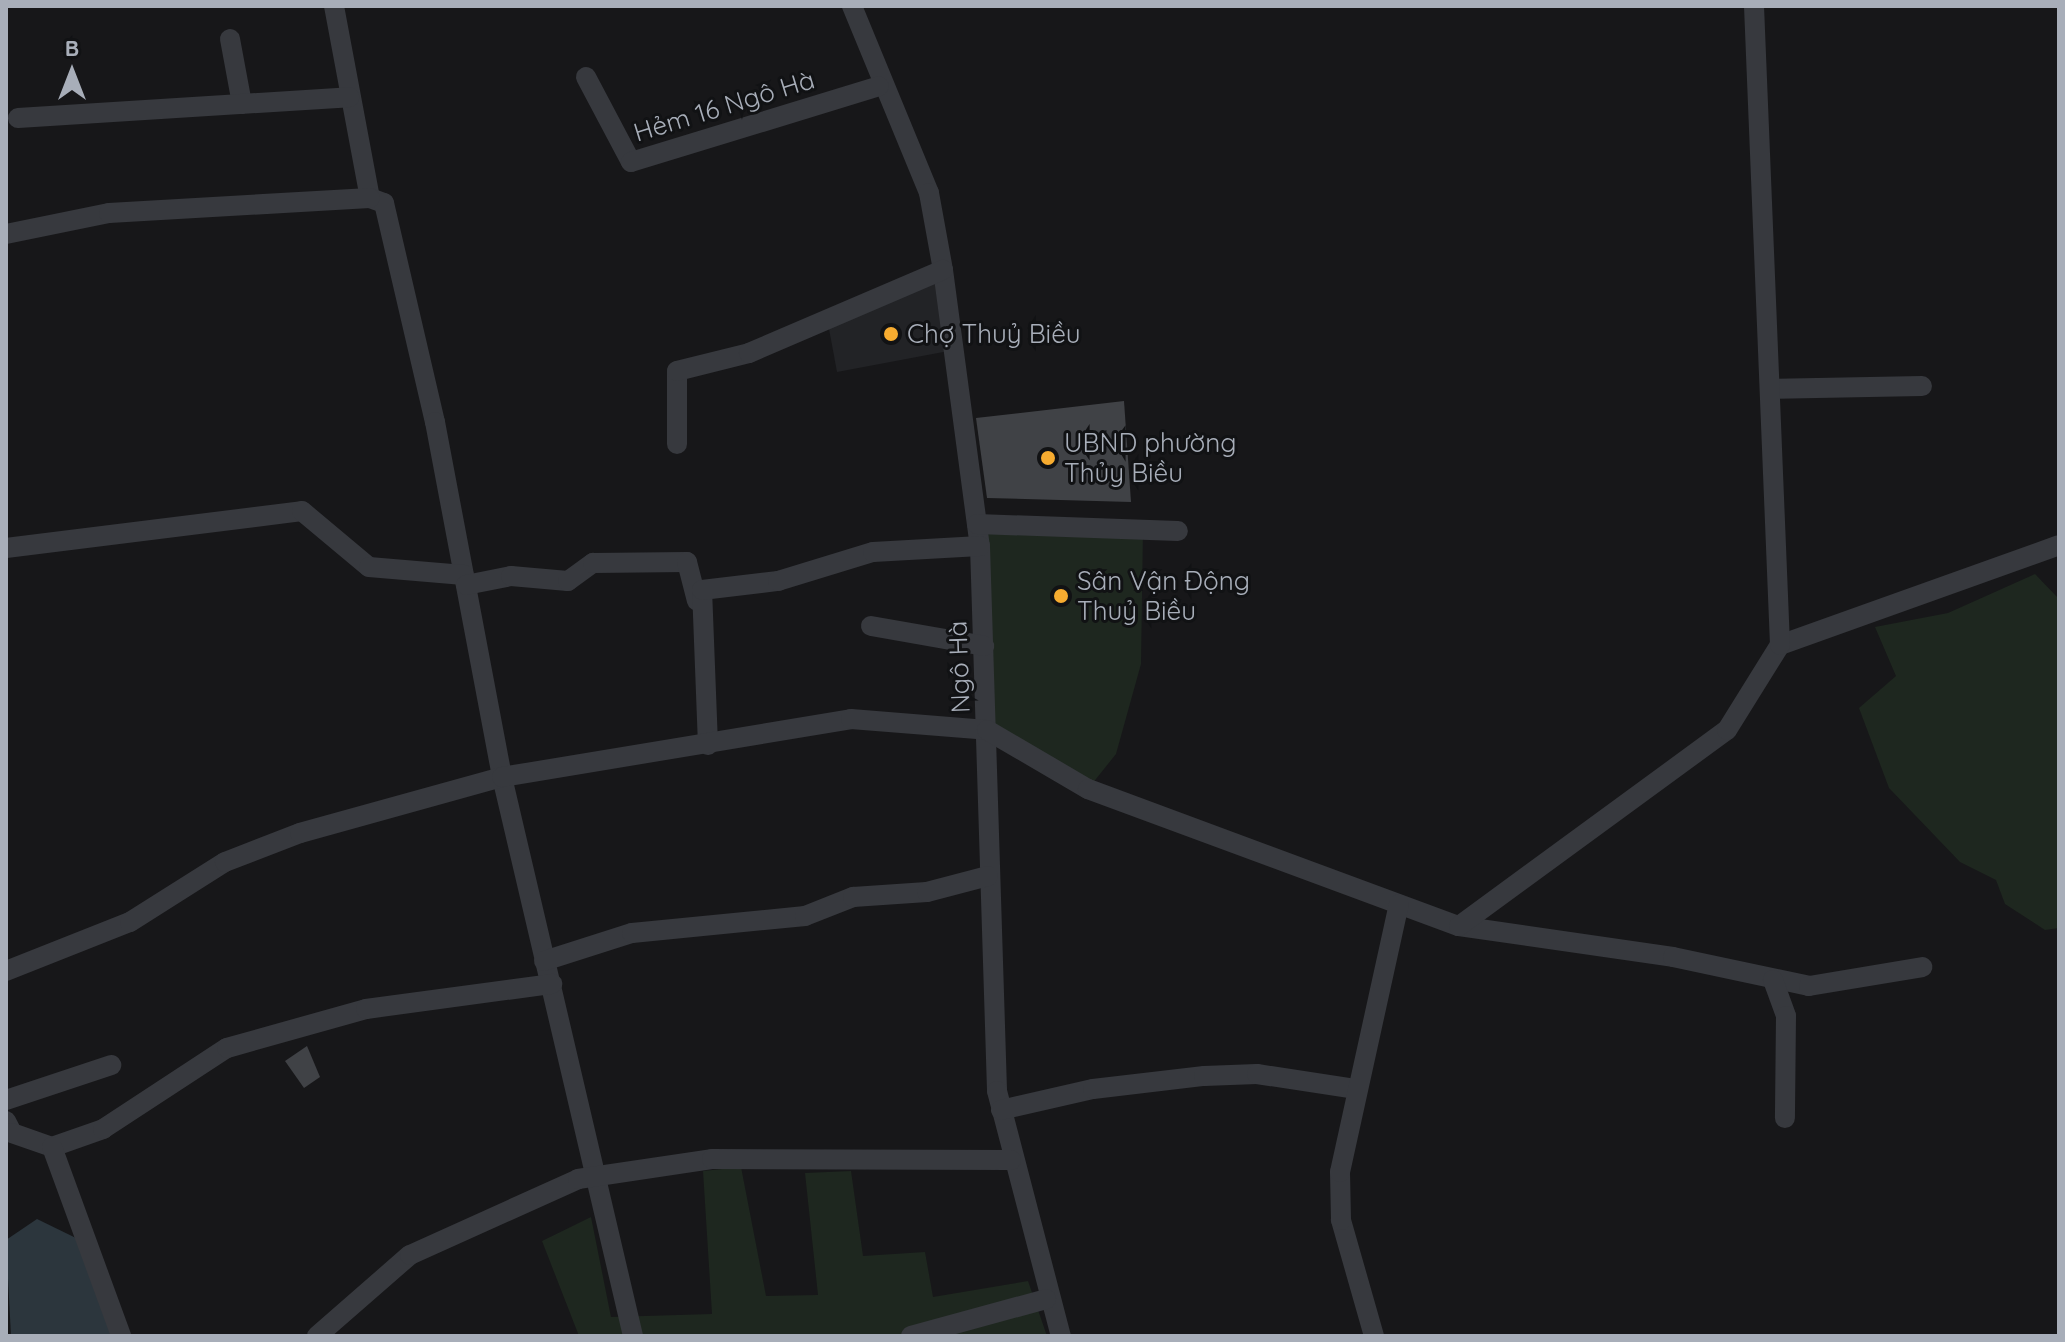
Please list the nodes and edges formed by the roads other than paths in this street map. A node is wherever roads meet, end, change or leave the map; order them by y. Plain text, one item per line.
1 (334, 6) edge
2 (852, 6) edge
3 (1754, 6) edge
4 (230, 39) dead end
5 (586, 77) dead end
6 (879, 86) junction
7 (349, 97) junction
8 (242, 104) junction
9 (18, 118) dead end
10 (370, 198) junction
11 (6, 234) edge
12 (943, 270) junction
13 (1922, 386) dead end
14 (1770, 389) junction
15 (677, 444) dead end
16 (977, 524) junction
17 (1178, 531) dead end
18 (2059, 545) edge
19 (980, 546) junction
20 (6, 548) edge
21 (465, 580) junction
22 (697, 601) junction
23 (871, 626) dead end
24 (1780, 645) junction
25 (984, 646) junction
26 (987, 730) junction
27 (708, 745) junction
28 (502, 777) junction
29 (988, 876) junction
30 (1399, 904) junction
31 (1459, 926) junction
32 (544, 961) junction
33 (1922, 967) dead end
34 (6, 971) edge
35 (1773, 980) junction
36 (552, 984) junction
37 (111, 1065) dead end
38 (1355, 1089) junction
39 (6, 1100) edge
40 (1001, 1110) junction
41 (1785, 1118) dead end
42 (6, 1121) edge
43 (52, 1147) junction
44 (1011, 1160) junction
45 (597, 1175) junction
46 (1046, 1299) junction
47 (121, 1336) edge
48 (317, 1336) edge
49 (633, 1336) edge
50 (911, 1336) edge
51 (1061, 1336) edge
52 (1374, 1336) edge

1 - 7 street
2 - 6 street, Ngô Hà
3 - 14 street
4 - 8 street
5 - 6 street, Hẻm 16 Ngô Hà
6 - 12 street, Ngô Hà
7 - 8 street
7 - 10 street
8 - 9 street
10 - 11 street
10 - 21 street
12 - 15 street
12 - 16 street, Ngô Hà
13 - 14 street
14 - 24 street
16 - 17 street
16 - 19 street, Ngô Hà
18 - 24 street
19 - 22 street
19 - 25 street, Ngô Hà
20 - 21 street
21 - 22 street
21 - 28 street
22 - 27 street
23 - 25 street
24 - 31 street
25 - 26 street, Ngô Hà
26 - 27 street
26 - 29 street, Ngô Hà
26 - 30 street
27 - 28 street
28 - 32 street
28 - 34 street
29 - 32 street
29 - 40 street, Ngô Hà
30 - 31 street
30 - 38 street
31 - 35 street
32 - 36 street
33 - 35 street
35 - 41 street
36 - 43 street
36 - 45 street
37 - 39 street
38 - 40 street
38 - 52 street
40 - 44 street, Ngô Hà
42 - 43 street
43 - 47 street
44 - 45 street
44 - 46 street, Ngô Hà
45 - 48 street
45 - 49 street
46 - 50 street
46 - 51 street, Ngô Hà

